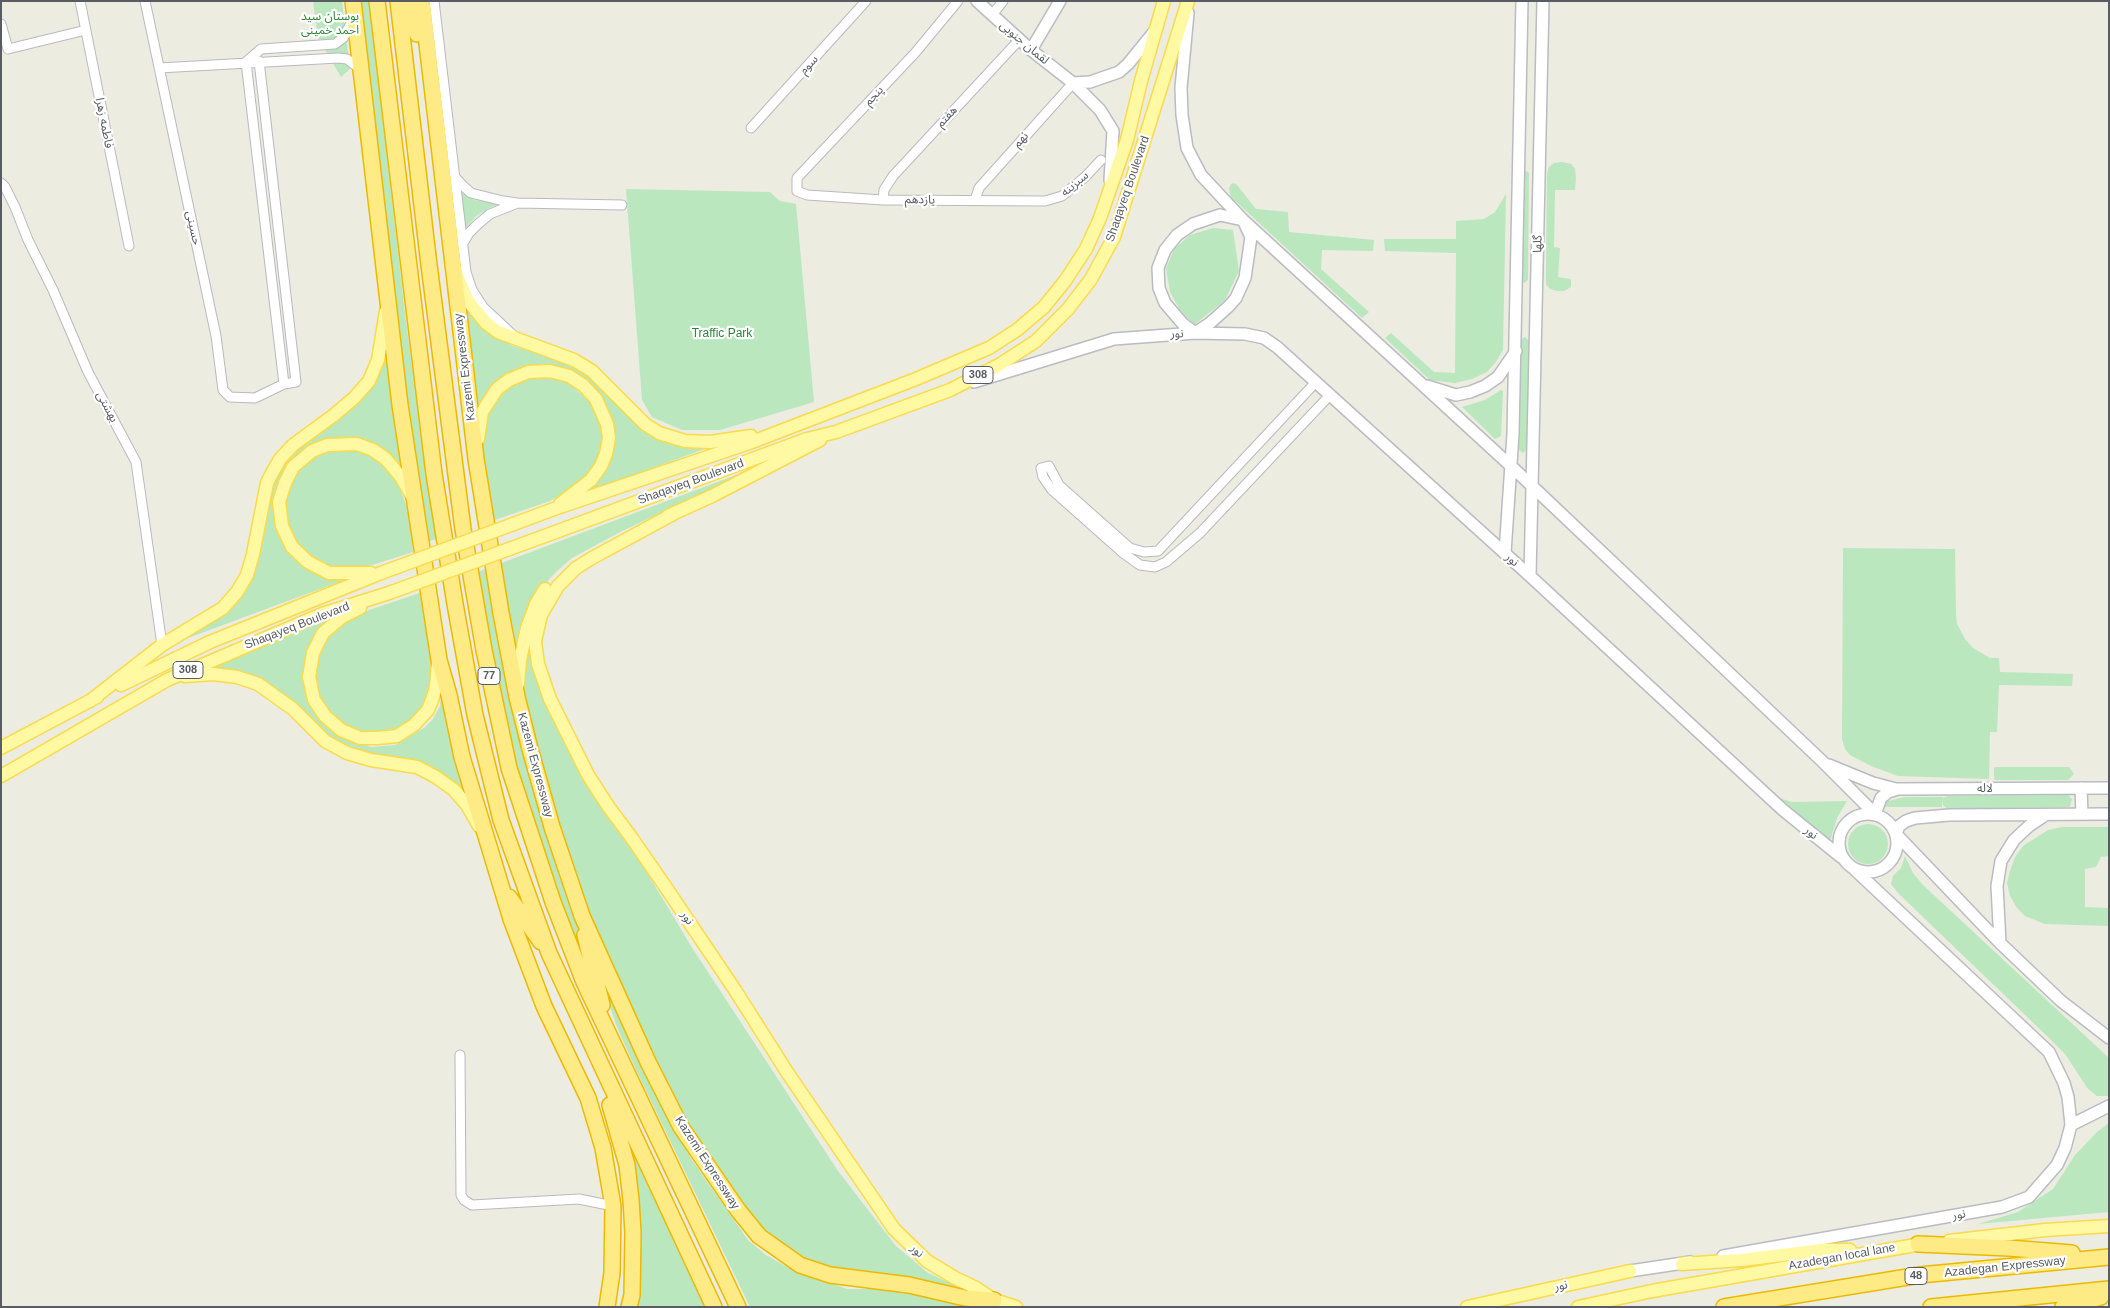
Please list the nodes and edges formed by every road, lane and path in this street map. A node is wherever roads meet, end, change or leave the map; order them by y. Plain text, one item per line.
1 (80, 1) edge
2 (145, 1) edge
3 (377, 1) edge
4 (398, 1) edge
5 (410, 1) edge
6 (422, 1) edge
7 (434, 1) edge
8 (866, 1) edge
9 (958, 1) edge
10 (977, 1) edge
11 (1003, 1) edge
12 (1060, 1) edge
13 (1164, 1) edge
14 (1189, 1) edge
15 (1522, 1) edge
16 (1543, 1) edge
17 (354, 8) edge
18 (992, 15) junction
19 (1, 24) edge
20 (1158, 26) junction
21 (86, 30) junction
22 (1020, 39) junction
23 (1031, 50) junction
24 (1521, 52) junction
25 (1542, 53) junction
26 (259, 61) junction
27 (246, 62) junction
28 (159, 68) junction
29 (361, 70) junction
30 (1073, 83) junction
31 (431, 89) junction
32 (751, 128) dead end
33 (1520, 142) junction
34 (1540, 143) junction
35 (1101, 160) dead end
36 (455, 176) junction
37 (1, 183) edge
38 (797, 191) joint
39 (1108, 196) junction
40 (884, 200) junction
41 (975, 200) junction
42 (1045, 201) joint
43 (517, 203) junction
44 (622, 205) dead end
45 (1244, 220) junction
46 (462, 245) junction
47 (129, 246) dead end
48 (452, 266) junction
49 (388, 299) junction
50 (1194, 333) junction
51 (522, 342) junction
52 (1516, 351) junction
53 (1316, 382) junction
54 (284, 384) junction
55 (1423, 385) junction
56 (950, 390) junction
57 (1330, 395) junction
58 (783, 430) junction
59 (836, 432) junction
60 (476, 459) junction
61 (1512, 467) junction
62 (1533, 488) junction
63 (413, 500) junction
64 (554, 509) junction
65 (676, 513) junction
66 (1505, 553) junction
67 (381, 573) junction
68 (1530, 576) junction
69 (389, 594) junction
70 (162, 646) junction
71 (439, 660) junction
72 (167, 680) junction
73 (517, 697) junction
74 (90, 701) junction
75 (1, 748) edge
76 (1823, 762) junction
77 (1, 776) edge
78 (2081, 788) junction
79 (2109, 788) edge
80 (1898, 789) junction
81 (1875, 814) junction
82 (2082, 814) junction
83 (2109, 814) edge
84 (2045, 816) junction
85 (1896, 834) junction
86 (488, 843) junction
87 (1841, 856) junction
88 (1855, 870) junction
89 (500, 884) junction
90 (582, 916) junction
91 (2000, 943) junction
92 (549, 953) junction
93 (610, 1038) junction
94 (2109, 1038) edge
95 (588, 1040) junction
96 (460, 1055) dead end
97 (2109, 1106) edge
98 (2071, 1125) junction
99 (613, 1206) junction
100 (2109, 1226) edge
101 (1918, 1244) junction
102 (1878, 1251) junction
103 (2109, 1257) edge
104 (632, 1258) junction
105 (1682, 1264) junction
106 (1630, 1271) joint
107 (2109, 1289) edge
108 (2109, 1295) edge
109 (994, 1300) junction
110 (606, 1307) edge
111 (620, 1307) edge
112 (629, 1307) edge
113 (714, 1307) edge
114 (738, 1307) edge
115 (1016, 1307) edge
116 (1468, 1307) edge
117 (1578, 1307) edge
118 (1724, 1307) edge
119 (1931, 1307) edge
120 (2064, 1307) edge

1 - 21 street, فاطمه زهرا
2 - 28 street, حسینی
3 - 92 highway, 77
4 - 93 highway, Kazemi Expressway / 77
5 - 31 highway
6 - 31 highway, Kazemi Expressway
7 - 36 street
8 - 32 street, سوم
9 - 38 street, پنجم
10 - 18 main road, لقمان جنوبی
11 - 18 street
12 - 23 main road
13 - 20 main road, Shaqayeq Boulevard
14 - 45 main road
14 - 56 main road, Shaqayeq Boulevard / 308
15 - 24 main road, گلها
16 - 25 main road, گلها
17 - 27 street
17 - 29 highway
18 - 22 main road, لقمان جنوبی
19 - 21 street
20 - 30 main road
20 - 39 main road, Shaqayeq Boulevard
21 - 47 street, فاطمه زهرا
22 - 23 main road, لقمان جنوبی
22 - 40 street, هفتم
23 - 30 main road, لقمان جنوبی
24 - 25 main road
24 - 33 main road, گلها
25 - 34 main road, گلها
26 - 27 street
26 - 29 street
26 - 54 street
27 - 28 street
27 - 54 street
28 - 54 street, حسینی
29 - 49 highway
30 - 39 main road, لقمان جنوبی
30 - 41 street, نهم
31 - 48 highway, Kazemi Expressway
33 - 34 main road
33 - 52 main road, گلها
34 - 62 main road, گلها
35 - 42 street, سبزینه
36 - 43 street
36 - 46 street
37 - 70 street, بهشتی
38 - 40 street, یازدهم
39 - 58 main road, Shaqayeq Boulevard / 308
40 - 41 street, یازدهم
41 - 42 street, یازدهم
43 - 44 street
43 - 46 street
45 - 50 main road
45 - 50 main road
45 - 55 main road
46 - 51 street
48 - 51 main road
48 - 60 highway, Kazemi Expressway
49 - 63 highway
49 - 70 main road
50 - 53 main road, نور
50 - 56 main road, نور
51 - 58 main road
52 - 55 main road
52 - 61 main road, گلها
53 - 57 main road, نور
53 - 57 street
55 - 61 main road
56 - 59 main road, Shaqayeq Boulevard / 308
57 - 66 main road, نور
58 - 64 main road, Shaqayeq Boulevard / 308
59 - 65 main road
59 - 69 main road, Shaqayeq Boulevard / 308, bridge
60 - 64 main road
60 - 73 highway, Kazemi Expressway
61 - 62 main road
61 - 66 main road, گلها
62 - 68 main road, گلها
62 - 76 main road
63 - 67 main road
63 - 71 highway
64 - 67 main road, Shaqayeq Boulevard / 308, bridge
65 - 73 main road
65 - 109 main road, نور
66 - 68 main road, نور
67 - 74 main road, Shaqayeq Boulevard / 308
68 - 87 main road, نور
69 - 71 main road
69 - 72 main road, Shaqayeq Boulevard / 308
70 - 74 main road
71 - 86 highway
72 - 77 main road, Shaqayeq Boulevard / 308
72 - 86 main road
73 - 90 highway, Kazemi Expressway
74 - 75 main road, Shaqayeq Boulevard / 308
76 - 80 main road, لاله
76 - 81 main road
78 - 79 main road, لاله
78 - 80 main road, لاله
78 - 82 main road
80 - 81 main road
81 - 85 main road
81 - 87 main road
82 - 83 main road
82 - 84 main road
84 - 85 main road
84 - 91 main road
85 - 88 main road
85 - 91 main road
86 - 89 highway
87 - 88 main road
88 - 98 main road, نور
89 - 92 highway
89 - 99 highway
90 - 93 highway
90 - 109 highway, Kazemi Expressway
91 - 94 main road
92 - 95 highway, 77
93 - 114 highway, Kazemi Expressway / 77
95 - 104 highway
95 - 113 highway, 77
96 - 99 street
97 - 98 main road
98 - 105 main road, نور
99 - 110 highway
100 - 101 main road, Azadegan local lane
101 - 102 main road, Azadegan local lane
101 - 103 highway
102 - 105 main road
102 - 117 main road, Azadegan local lane
103 - 118 highway, Azadegan Expressway / 48
104 - 111 highway
104 - 112 highway
105 - 106 main road, نور
106 - 116 main road, نور
107 - 119 highway
108 - 120 highway
109 - 115 main road, نور

